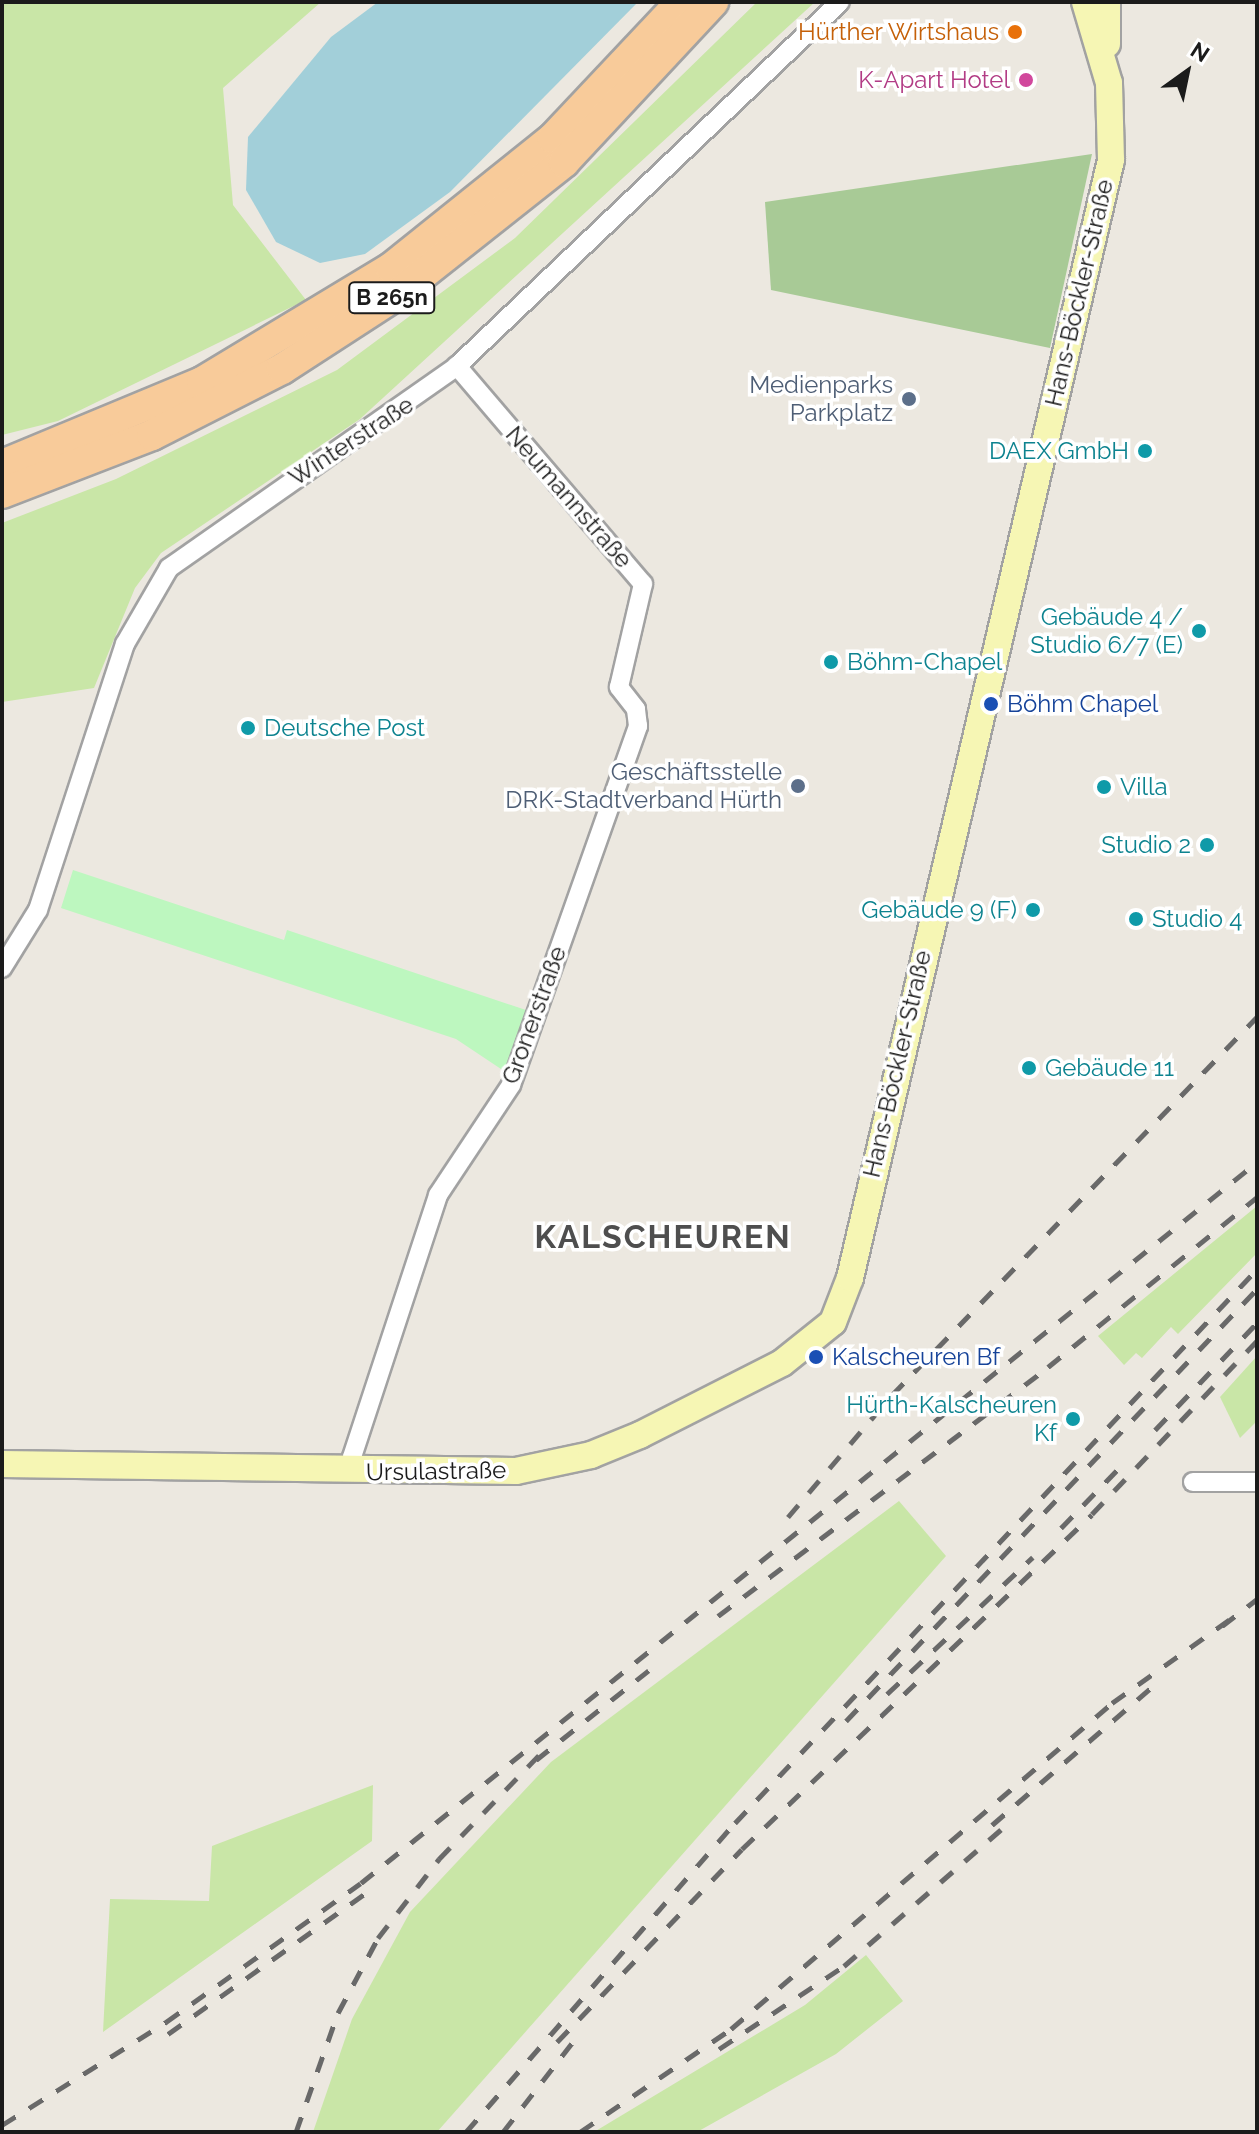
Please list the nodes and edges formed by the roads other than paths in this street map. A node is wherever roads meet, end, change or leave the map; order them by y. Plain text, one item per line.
1 (681, 2) edge
2 (713, 2) edge
3 (840, 2) edge
4 (1085, 2) edge
5 (1107, 2) edge
6 (1104, 55) junction
7 (457, 366) junction
8 (2, 465) edge
9 (2, 493) edge
10 (619, 687) joint
11 (2, 968) edge
12 (850, 1278) joint
13 (2, 1464) edge
14 (353, 1472) junction
15 (1193, 1482) dead end
16 (1257, 1482) edge

1 - 8 main road, B 265n
2 - 9 main road, B 265n
3 - 7 street, Winterstraße
4 - 6 street, Hans-Böckler-Straße
5 - 6 street, Hans-Böckler-Straße
6 - 12 street, Hans-Böckler-Straße
7 - 10 street, Neumannstraße
7 - 11 street, Winterstraße
10 - 14 street, Gronerstraße
12 - 14 street, Ursulastraße
13 - 14 street, Ursulastraße
15 - 16 street

